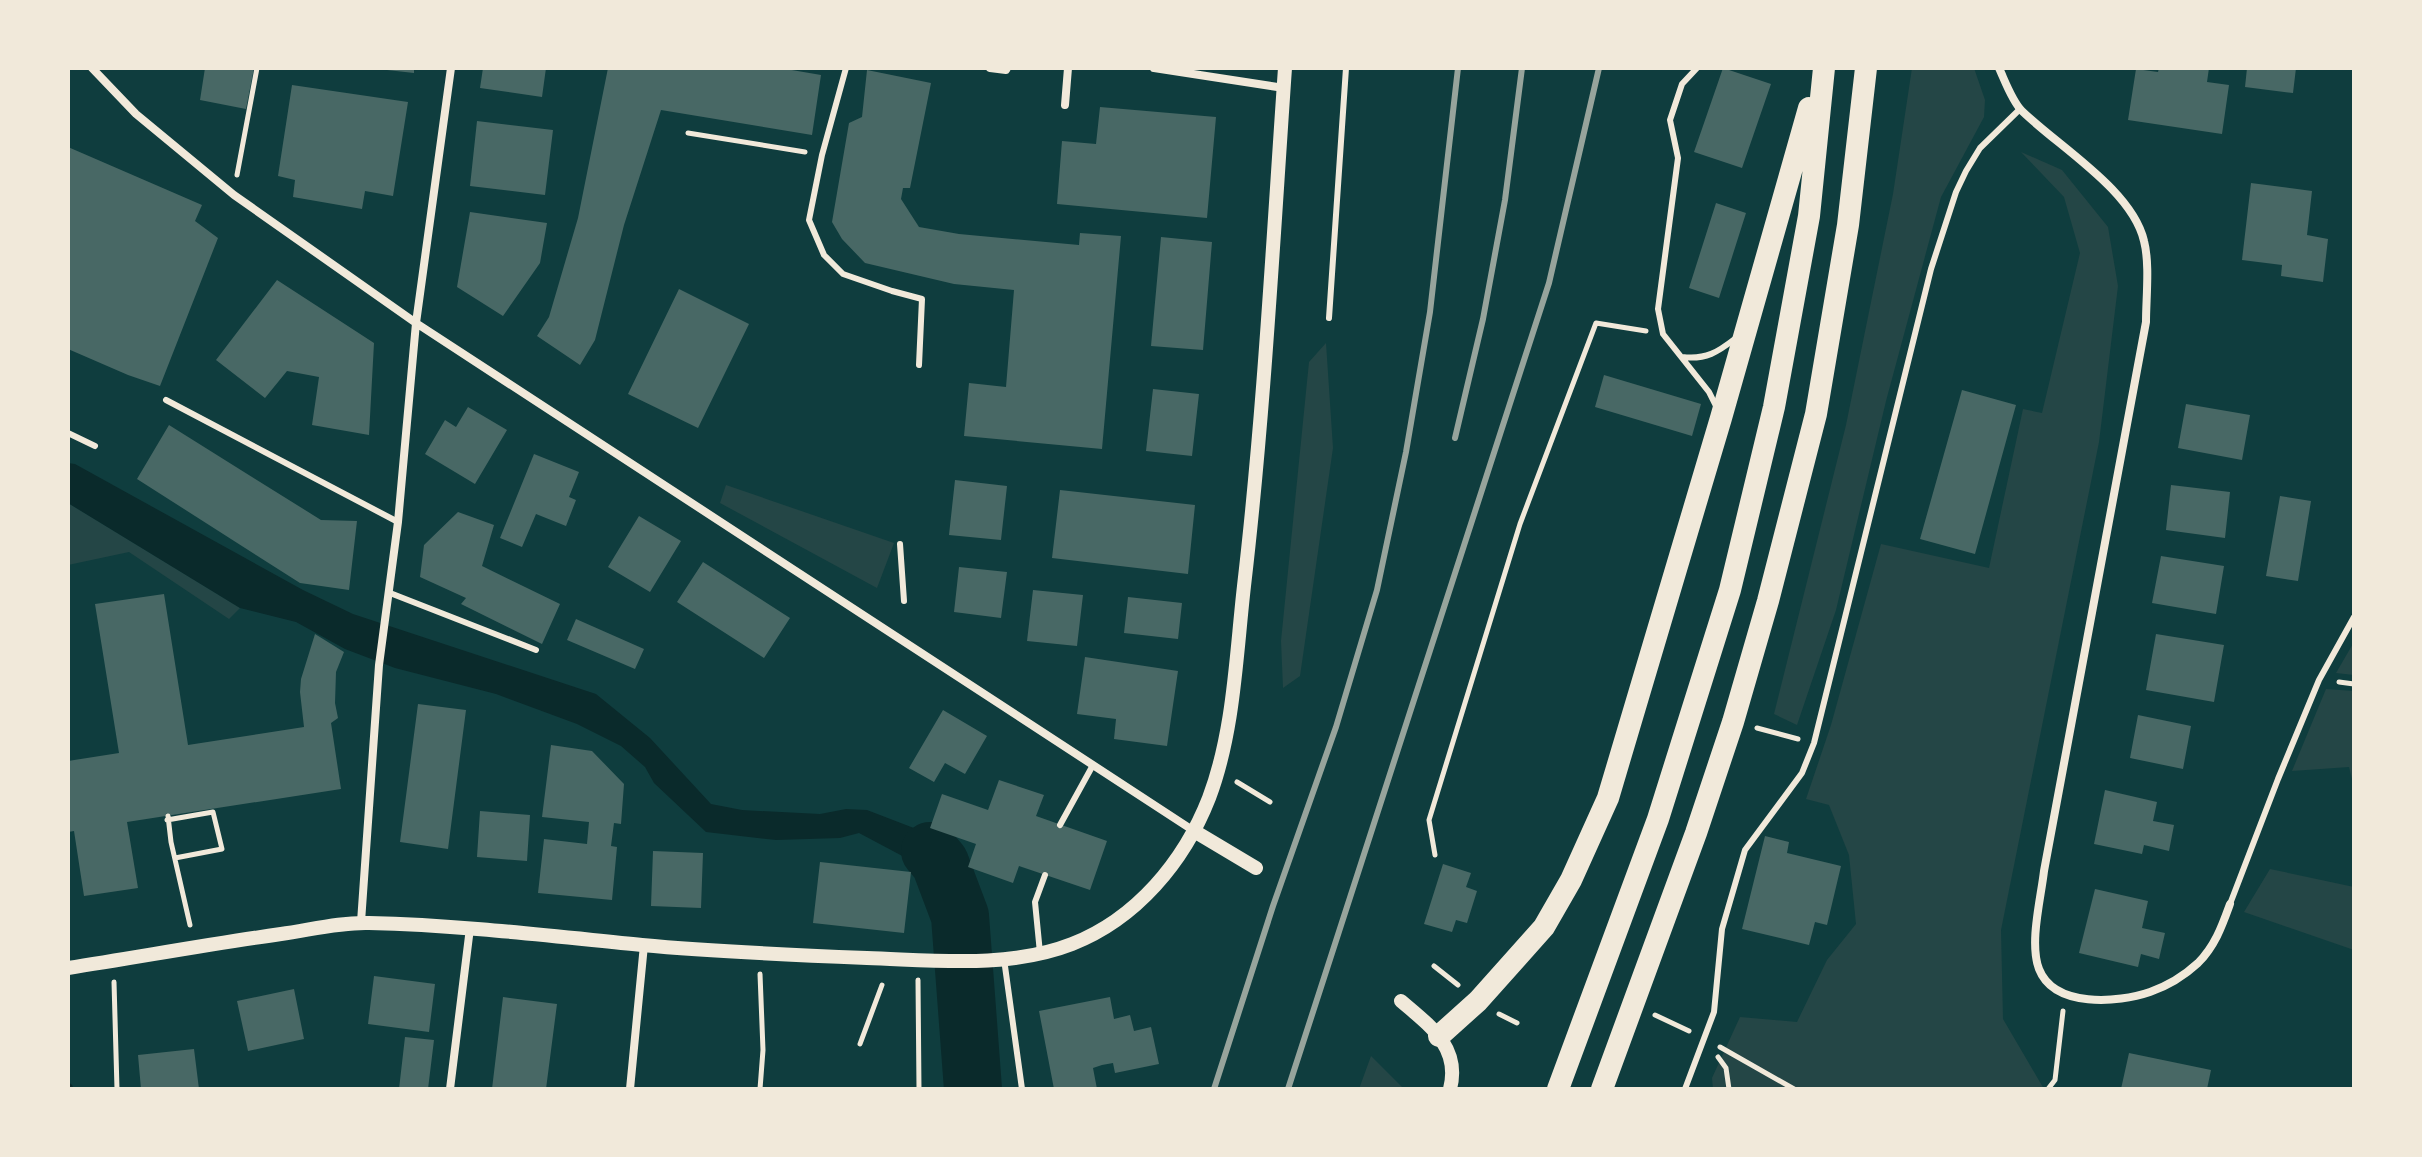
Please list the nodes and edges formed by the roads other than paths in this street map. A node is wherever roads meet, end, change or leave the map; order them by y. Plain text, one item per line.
1 (92, 68) edge
2 (451, 68) edge
3 (846, 68) edge
4 (990, 68) edge
5 (1007, 68) edge
6 (1068, 68) edge
7 (1154, 68) edge
8 (1285, 68) edge
9 (1346, 68) edge
10 (1697, 68) edge
11 (1822, 68) edge
12 (1866, 68) edge
13 (1999, 68) edge
14 (1284, 88) junction
15 (1065, 105) dead end
16 (2020, 109) junction
17 (1329, 318) dead end
18 (416, 323) junction
19 (1747, 329) junction
20 (1682, 357) junction
21 (919, 365) dead end
22 (166, 400) dead end
23 (1721, 418) junction
24 (68, 433) edge
25 (95, 446) dead end
26 (398, 522) junction
27 (900, 544) dead end
28 (390, 593) junction
29 (904, 601) dead end
30 (2354, 617) edge
31 (536, 650) dead end
32 (1093, 765) junction
33 (1060, 825) dead end
34 (1194, 831) junction
35 (1256, 868) dead end
36 (1045, 875) dead end
37 (2230, 904) joint
38 (361, 922) junction
39 (470, 927) junction
40 (644, 945) junction
41 (1040, 953) junction
42 (1004, 959) junction
43 (68, 968) edge
44 (1401, 1001) dead end
45 (1439, 1036) junction
46 (450, 1089) edge
47 (630, 1089) edge
48 (1022, 1089) edge
49 (1450, 1089) edge
50 (1558, 1089) edge
51 (1602, 1089) edge
52 (1685, 1089) edge

1 - 18 street
2 - 18 street
3 - 21 lane
4 - 5 street
6 - 15 street
7 - 14 street
8 - 14 street
9 - 17 lane
10 - 20 lane
11 - 19 highway
11 - 50 highway
12 - 51 highway
13 - 16 street
14 - 34 street
16 - 37 street
16 - 52 lane
18 - 26 street
18 - 32 street
19 - 20 lane
19 - 23 highway
20 - 23 lane
22 - 26 lane
23 - 45 highway
24 - 25 lane
26 - 28 street
27 - 29 lane
28 - 31 lane
28 - 38 street
30 - 37 lane
32 - 33 lane
32 - 34 street
34 - 35 street
34 - 41 street
36 - 41 lane
38 - 39 street
38 - 43 street
39 - 40 street
39 - 46 street
40 - 42 street
40 - 47 street
41 - 42 street
42 - 48 lane
44 - 45 street
45 - 49 street

